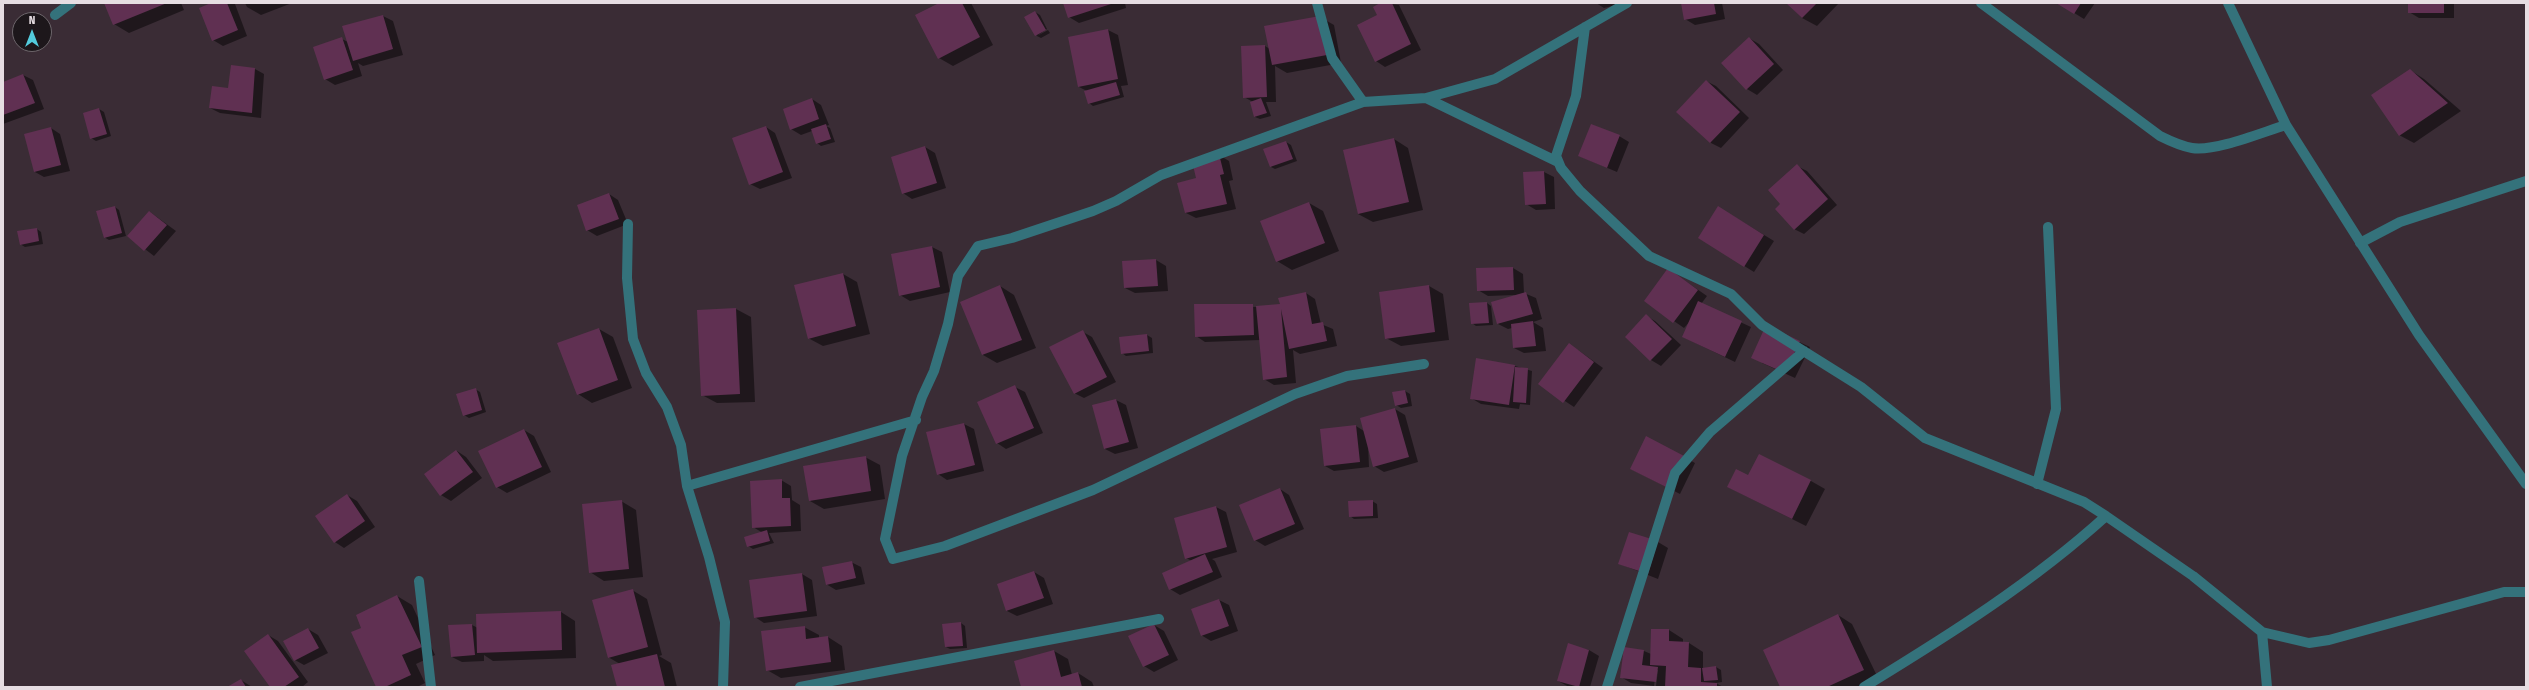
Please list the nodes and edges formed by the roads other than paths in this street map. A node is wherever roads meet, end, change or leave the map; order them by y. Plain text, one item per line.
1 (71, 3) edge
2 (1317, 3) edge
3 (1627, 3) edge
4 (1981, 3) edge
5 (2228, 3) edge
6 (55, 15) dead end
7 (1585, 27) junction
8 (1426, 98) junction
9 (1363, 102) junction
10 (2286, 126) junction
11 (1558, 162) junction
12 (2526, 181) edge
13 (628, 224) dead end
14 (2048, 227) dead end
15 (2360, 243) junction
16 (1804, 351) junction
17 (1424, 364) dead end
18 (916, 420) junction
19 (2037, 484) junction
20 (2526, 484) edge
21 (687, 486) junction
22 (2106, 516) junction
23 (419, 581) dead end
24 (2526, 592) edge
25 (1159, 619) dead end
26 (2262, 632) junction
27 (431, 687) edge
28 (723, 687) edge
29 (800, 687) edge
30 (1608, 687) edge
31 (1864, 687) edge
32 (2267, 687) edge

1 - 6 street
2 - 9 street
3 - 7 street
4 - 10 street
5 - 10 street
7 - 8 street
7 - 11 street
8 - 9 street
8 - 11 street
9 - 18 street
10 - 15 street
11 - 16 street
12 - 15 street
13 - 21 street
14 - 19 street
15 - 20 street
16 - 19 street
16 - 30 street
17 - 18 street
18 - 21 street
19 - 22 street
21 - 28 street
22 - 26 street
22 - 31 street
23 - 27 street
24 - 26 street
25 - 29 street
26 - 32 street

